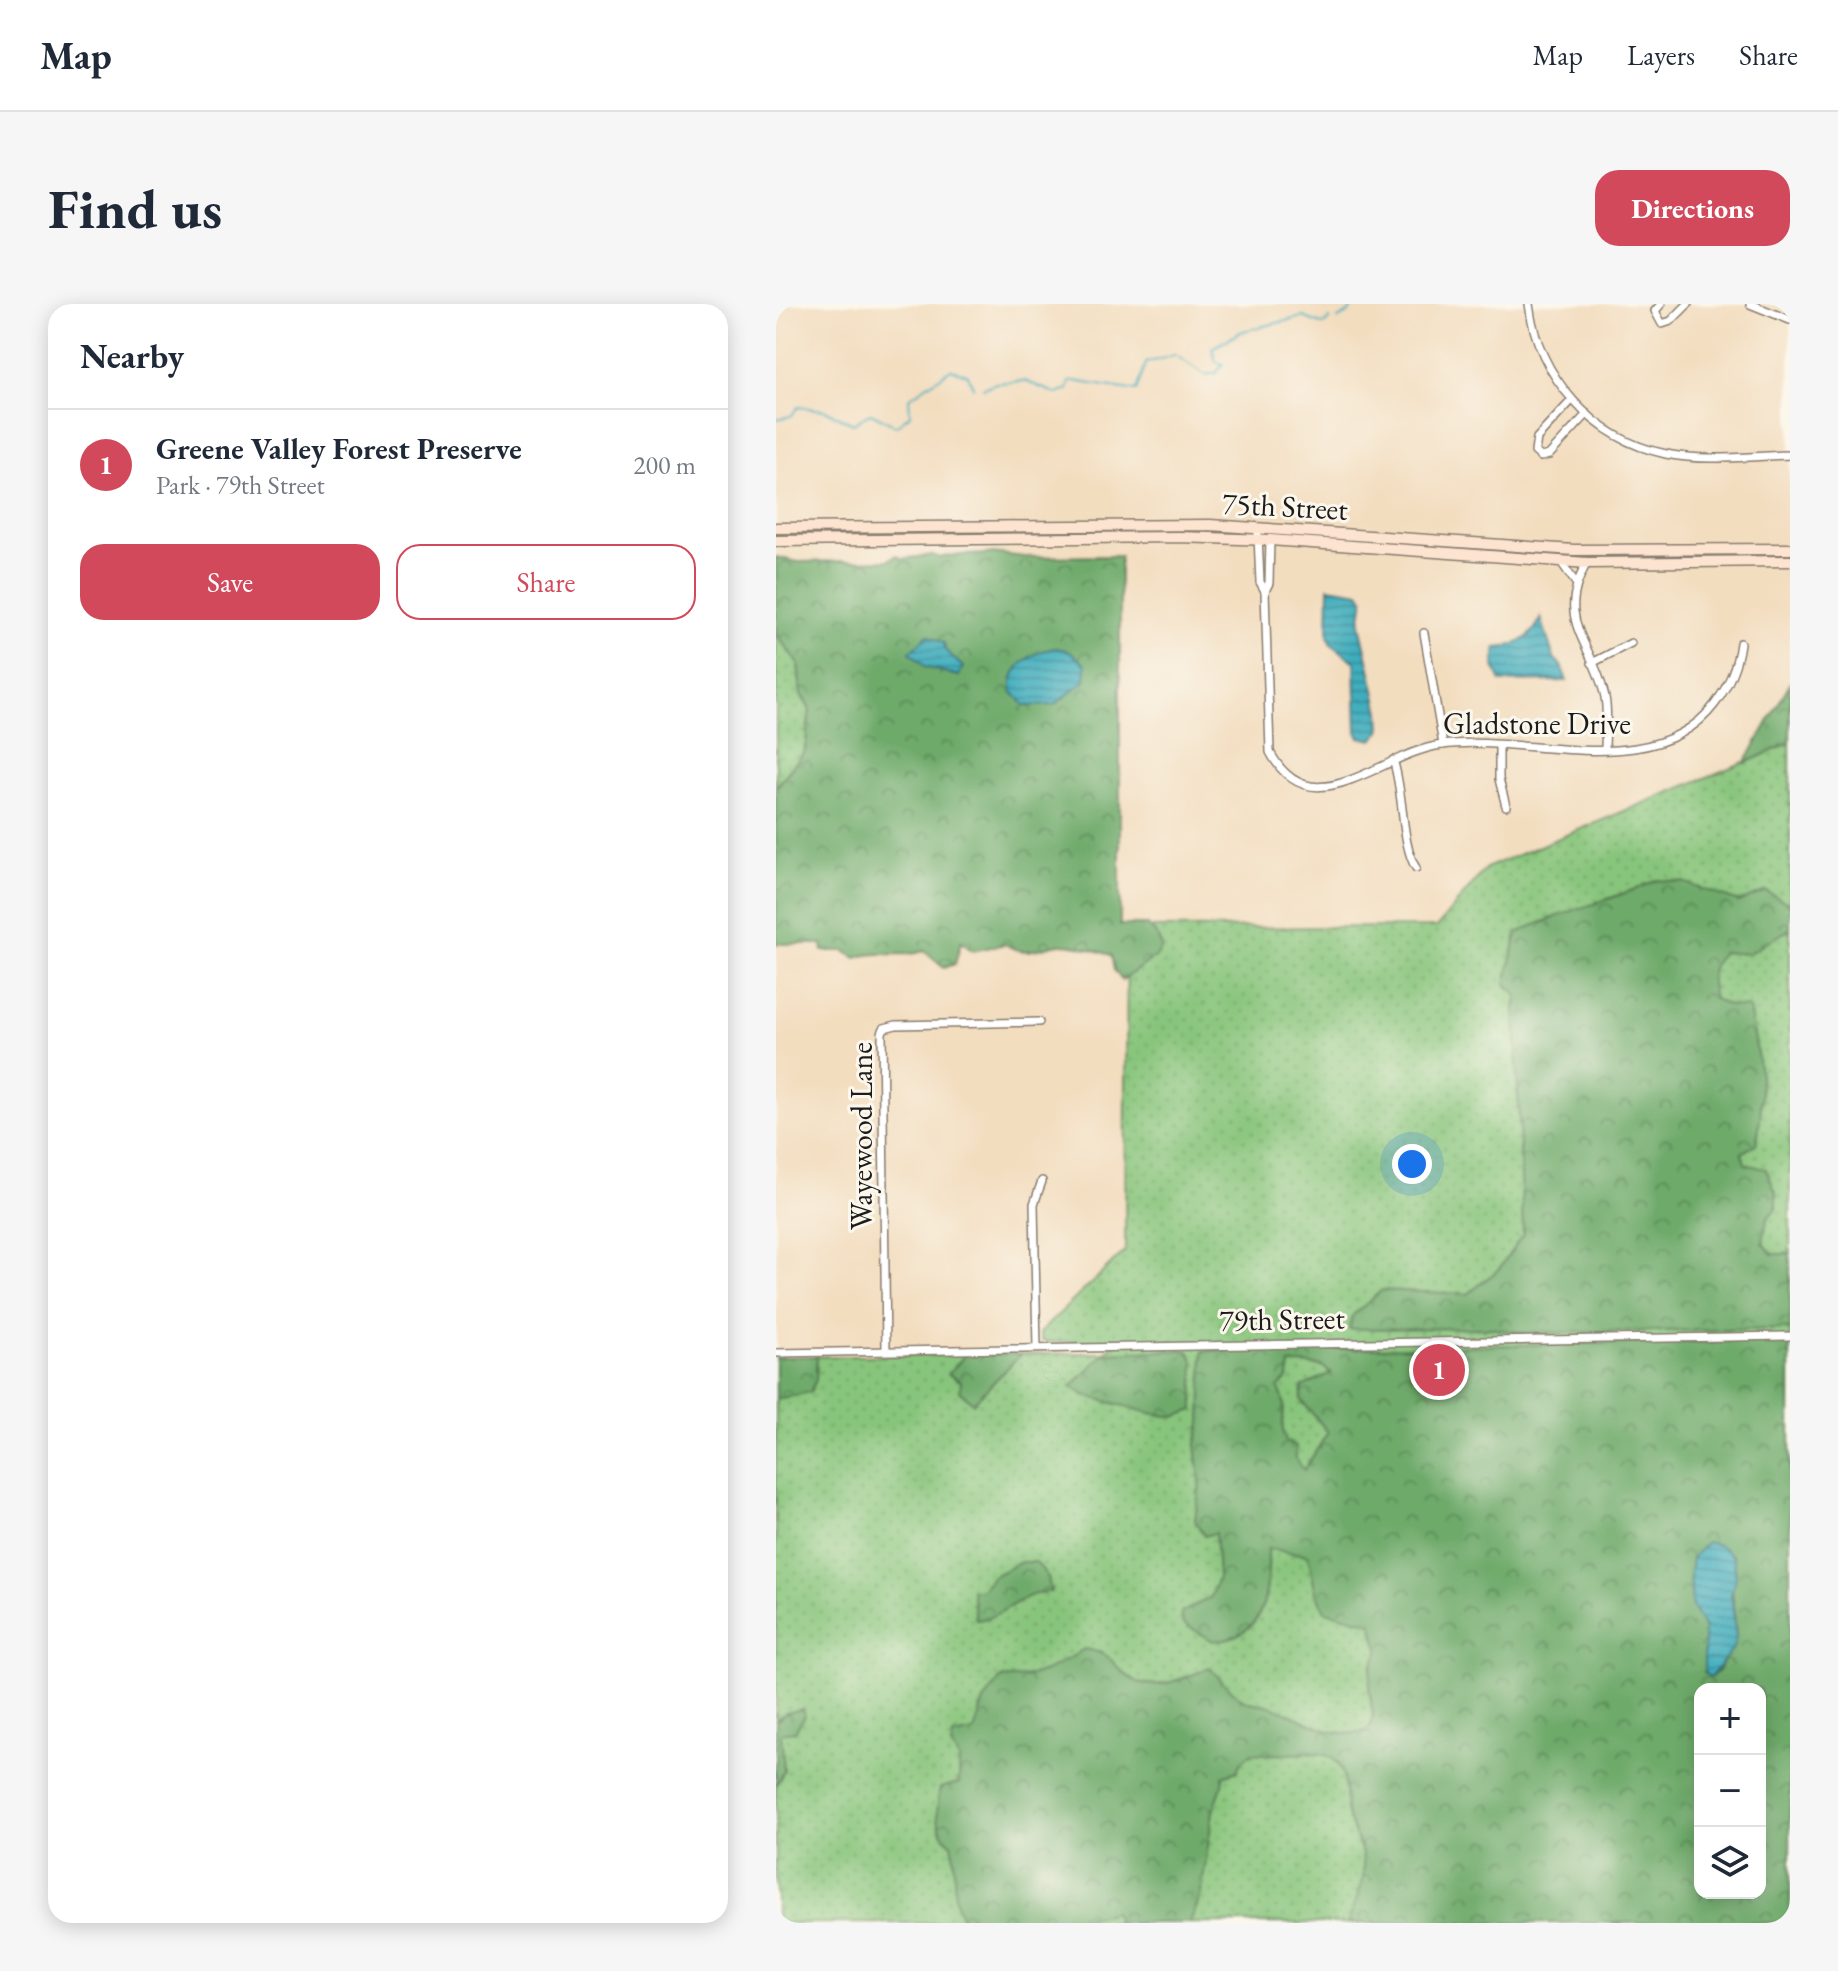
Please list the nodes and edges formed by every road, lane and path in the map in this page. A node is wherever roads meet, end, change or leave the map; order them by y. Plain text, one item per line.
1 (1529, 304) edge
2 (1661, 304) edge
3 (1688, 304) edge
4 (1750, 304) edge
5 (1790, 320) edge
6 (1572, 400) junction
7 (1587, 414) junction
8 (1790, 455) edge
9 (1264, 527) junction
10 (776, 528) edge
11 (1264, 540) junction
12 (776, 541) edge
13 (1790, 549) edge
14 (1790, 561) edge
15 (1561, 562) junction
16 (1587, 563) junction
17 (1575, 582) junction
18 (1424, 633) dead end
19 (1631, 643) dead end
20 (1740, 643) dead end
21 (1592, 663) junction
22 (1443, 745) junction
23 (1499, 745) junction
24 (1605, 749) junction
25 (1393, 760) junction
26 (1506, 806) dead end
27 (1416, 868) dead end
28 (1039, 1022) dead end
29 (1042, 1181) dead end
30 (1790, 1336) edge
31 (1037, 1348) junction
32 (886, 1350) junction
33 (776, 1353) edge

1 - 6 street
2 - 3 street
4 - 5 street
6 - 7 street
6 - 7 street
7 - 8 street
9 - 10 main road, 75th Street
9 - 11 street, Gladstone Drive
9 - 13 main road, 75th Street
11 - 12 main road, 75th Street
11 - 15 main road, 75th Street
11 - 25 street, Gladstone Drive
14 - 16 main road, 75th Street
15 - 16 main road, 75th Street
15 - 17 street
16 - 17 street
17 - 21 street
18 - 22 street
19 - 21 street
20 - 24 street, Gladstone Drive
21 - 24 street
22 - 23 street, Gladstone Drive
22 - 25 street, Gladstone Drive
23 - 24 street, Gladstone Drive
23 - 26 street
25 - 27 street
28 - 32 street, Wayewood Lane
29 - 31 street
30 - 31 street, 79th Street
31 - 32 street, 79th Street
32 - 33 street, 79th Street

